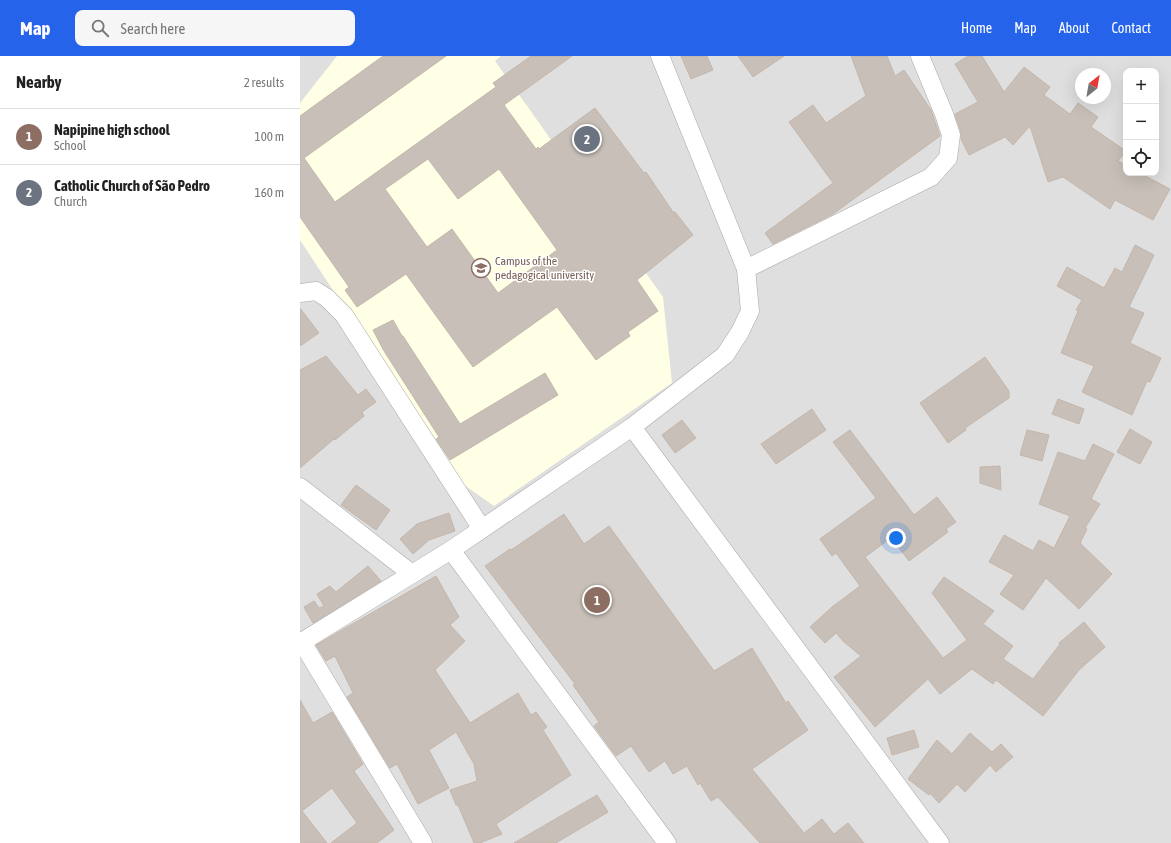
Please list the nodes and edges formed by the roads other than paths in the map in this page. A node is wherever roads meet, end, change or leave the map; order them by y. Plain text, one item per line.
1 (660, 56) edge
2 (920, 56) edge
3 (746, 269) junction
4 (300, 293) edge
5 (632, 427) junction
6 (300, 488) edge
7 (482, 529) junction
8 (451, 550) junction
9 (412, 574) junction
10 (301, 643) edge
11 (423, 843) edge
12 (667, 843) edge
13 (940, 843) edge

1 - 3 street
2 - 3 street
3 - 5 street
4 - 7 street
5 - 7 street
5 - 13 street
6 - 9 street
7 - 8 street
8 - 9 street
8 - 12 street
9 - 10 street
10 - 11 street

